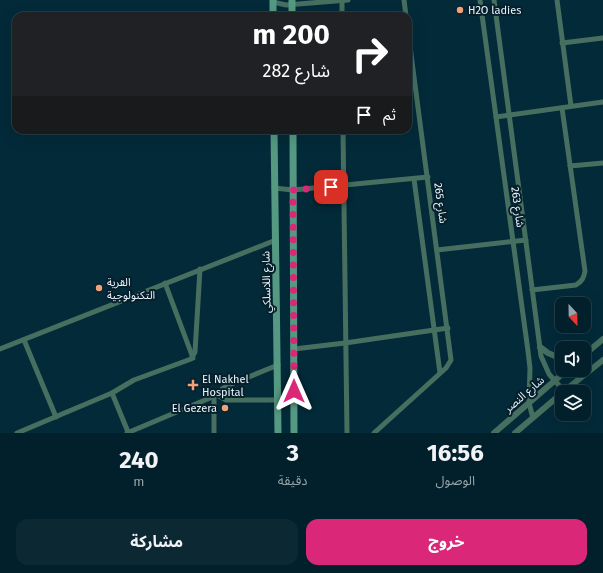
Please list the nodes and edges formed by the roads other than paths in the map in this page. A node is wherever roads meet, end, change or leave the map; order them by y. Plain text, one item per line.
1 (344, 0) edge
2 (404, 0) edge
3 (480, 0) edge
4 (494, 0) edge
5 (557, 0) edge
6 (273, 1) edge
7 (292, 2) edge
8 (273, 12) edge
9 (342, 12) edge
10 (406, 12) edge
11 (603, 38) edge
12 (562, 44) junction
13 (412, 60) edge
14 (603, 102) edge
15 (571, 106) junction
16 (562, 108) junction
17 (509, 115) junction
18 (496, 117) junction
19 (274, 134) edge
20 (293, 134) edge
21 (343, 134) edge
22 (603, 163) edge
23 (570, 166) junction
24 (428, 177) junction
25 (414, 180) junction
26 (344, 186) junction
27 (274, 188) junction
28 (293, 190) junction
29 (276, 240) junction
30 (526, 240) junction
31 (513, 241) junction
32 (437, 250) junction
33 (200, 269) junction
34 (165, 283) junction
35 (532, 290) junction
36 (448, 328) junction
37 (434, 330) junction
38 (603, 339) edge
39 (24, 340) junction
40 (345, 343) junction
41 (540, 347) junction
42 (0, 349) edge
43 (294, 349) junction
44 (591, 349) edge
45 (555, 356) edge
46 (193, 358) junction
47 (603, 360) edge
48 (278, 365) junction
49 (440, 373) junction
50 (559, 377) edge
51 (554, 381) junction
52 (557, 385) edge
53 (572, 385) edge
54 (112, 393) junction
55 (216, 396) junction
56 (555, 399) edge
57 (279, 400) junction
58 (529, 403) junction
59 (56, 417) junction
60 (533, 418) junction
61 (17, 433) edge
62 (127, 433) edge
63 (214, 433) edge
64 (278, 433) edge
65 (294, 433) edge
66 (347, 433) edge
67 (374, 433) edge
68 (494, 433) edge
69 (516, 433) edge

1 - 7 street
1 - 9 street
2 - 10 street
3 - 18 street, شارع 263
4 - 17 street, شارع 263
5 - 12 street
6 - 7 street
6 - 8 main road
11 - 12 street
12 - 15 street
13 - 24 street, شارع 265
14 - 15 street
15 - 16 street
16 - 17 street
16 - 23 street
17 - 18 street
17 - 30 street, شارع 263
18 - 31 street, شارع 263
19 - 27 main road, شارع اللاسلكي
20 - 28 main road
21 - 26 street
22 - 23 street
23 - 35 street
24 - 25 street
24 - 32 street, شارع 265
25 - 26 street
25 - 37 street
26 - 28 street
26 - 40 street
27 - 28 street
27 - 29 main road, شارع اللاسلكي
28 - 43 main road
29 - 33 street
29 - 48 main road, شارع اللاسلكي
30 - 31 street
30 - 35 street, شارع 263
31 - 32 street
31 - 58 street, شارع 263
32 - 36 street, شارع 265
33 - 34 street
33 - 46 street
34 - 39 street
34 - 46 street
35 - 41 street, شارع 263
36 - 37 street
36 - 49 street, شارع 265
37 - 40 street
37 - 49 street
38 - 44 street
39 - 42 street
39 - 59 street
40 - 43 street
40 - 66 street
41 - 45 street
41 - 51 street, شارع 263
43 - 65 main road
46 - 54 street
47 - 53 street
48 - 55 street
48 - 57 main road, شارع اللاسلكي
49 - 67 street, شارع 265
50 - 51 street, شارع النصر
51 - 52 street, شارع 263
51 - 58 street, شارع النصر
54 - 59 street
54 - 62 street
55 - 57 street
55 - 62 street
55 - 63 street
56 - 60 street
57 - 64 main road, شارع اللاسلكي
58 - 60 street, شارع 263
58 - 68 street, شارع النصر
59 - 61 street
60 - 69 street

